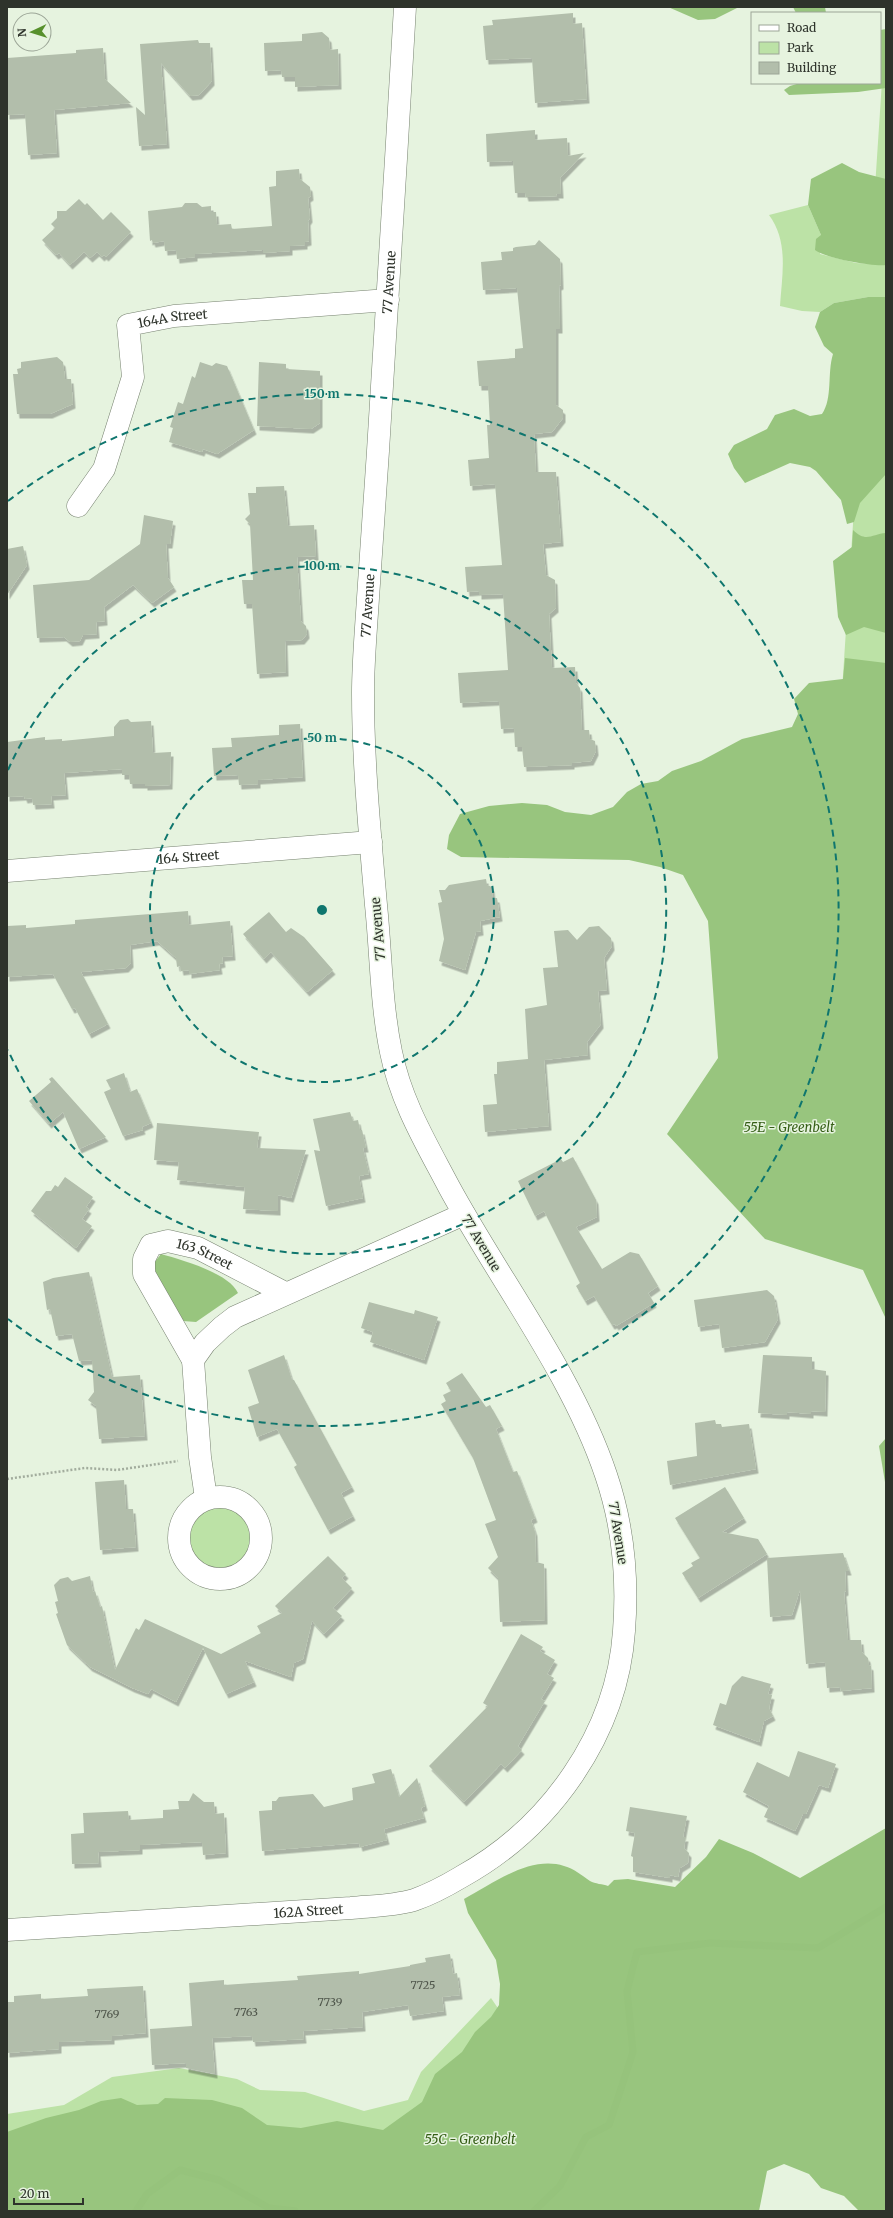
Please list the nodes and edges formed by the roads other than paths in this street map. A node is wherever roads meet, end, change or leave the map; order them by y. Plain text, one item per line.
1 (405, 7) edge
2 (388, 300) junction
3 (78, 506) dead end
4 (371, 842) junction
5 (7, 871) edge
6 (464, 1214) junction
7 (285, 1293) junction
8 (193, 1360) junction
9 (206, 1498) dead end
10 (567, 1784) joint
11 (7, 1930) edge

1 - 2 street, 77 Avenue
2 - 3 street, 164A Street
2 - 4 street, 77 Avenue
4 - 5 street, 164 Street
4 - 6 street, 77 Avenue
6 - 7 street
6 - 10 street, 77 Avenue
7 - 8 street
7 - 8 street, 163 Street
8 - 9 street, 163 Street
10 - 11 street, 162A Street

